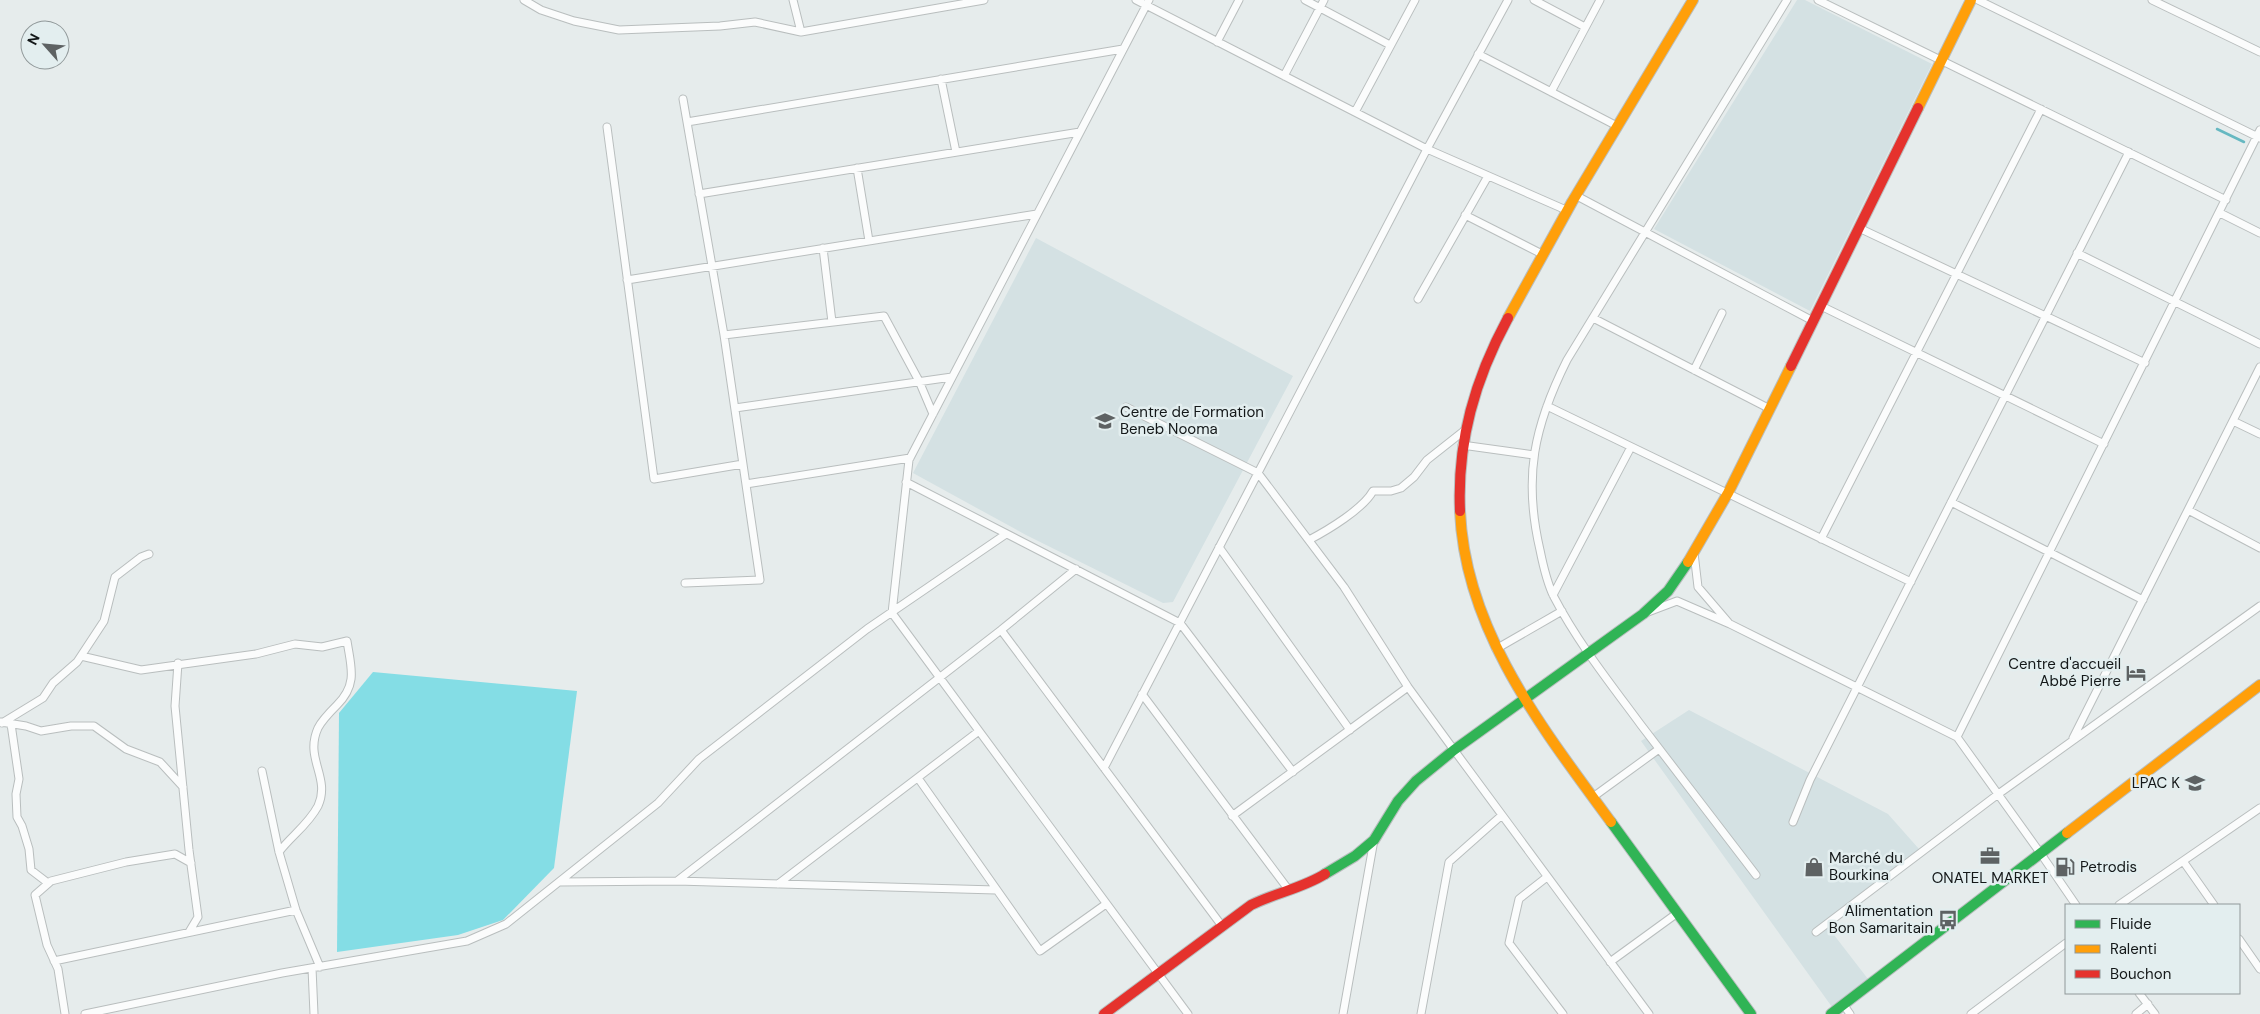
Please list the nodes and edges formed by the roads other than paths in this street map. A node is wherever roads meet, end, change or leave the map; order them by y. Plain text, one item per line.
1 (524, 0) edge
2 (793, 0) edge
3 (984, 0) edge
4 (1136, 0) edge
5 (1239, 0) edge
6 (1305, 0) edge
7 (1324, 0) edge
8 (1415, 0) edge
9 (1508, 0) edge
10 (1534, 0) edge
11 (1600, 0) edge
12 (1693, 0) edge
13 (1787, 0) edge
14 (1818, 0) edge
15 (1971, 0) edge
16 (1978, 0) edge
17 (2152, 0) edge
18 (1147, 3) edge
19 (1320, 8) junction
20 (1585, 27) junction
21 (802, 32) junction
22 (1216, 42) junction
23 (1390, 46) junction
24 (1123, 49) junction
25 (2260, 52) edge
26 (1478, 54) junction
27 (1942, 61) junction
28 (1284, 76) junction
29 (941, 79) junction
30 (1551, 92) junction
31 (683, 99) dead end
32 (2041, 109) junction
33 (1354, 112) junction
34 (687, 122) junction
35 (1617, 126) junction
36 (607, 128) dead end
37 (1080, 132) junction
38 (2259, 135) edge
39 (1427, 149) junction
40 (956, 152) junction
41 (2128, 152) junction
42 (857, 168) junction
43 (1488, 176) junction
44 (699, 194) junction
45 (1575, 195) junction
46 (2226, 200) junction
47 (1566, 210) junction
48 (2220, 213) junction
49 (1037, 214) junction
50 (1465, 215) junction
51 (1859, 228) junction
52 (1645, 232) junction
53 (2260, 233) edge
54 (869, 241) junction
55 (823, 248) junction
56 (2078, 253) junction
57 (1542, 254) junction
58 (712, 266) junction
59 (1957, 274) junction
60 (627, 280) junction
61 (1418, 299) dead end
62 (2175, 302) junction
63 (1820, 306) junction
64 (1722, 313) dead end
65 (2045, 316) junction
66 (1593, 318) junction
67 (1813, 321) junction
68 (832, 322) junction
69 (724, 336) junction
70 (2260, 344) edge
71 (1916, 353) junction
72 (2144, 363) junction
73 (2260, 367) edge
74 (1694, 370) junction
75 (952, 376) junction
76 (919, 381) junction
77 (2005, 396) junction
78 (1126, 406) dead end
79 (1547, 406) junction
80 (735, 408) junction
81 (1770, 409) junction
82 (933, 414) junction
83 (2233, 421) junction
84 (1465, 429) junction
85 (2260, 434) edge
86 (2104, 444) junction
87 (1462, 445) junction
88 (1631, 447) junction
89 (1534, 455) junction
90 (910, 458) junction
91 (744, 464) junction
92 (1258, 473) junction
93 (906, 482) junction
94 (746, 484) junction
95 (1728, 493) junction
96 (1951, 502) junction
97 (2188, 510) junction
98 (1006, 534) junction
99 (1821, 539) junction
100 (1309, 540) junction
101 (1219, 547) junction
102 (2260, 548) edge
103 (1694, 552) junction
104 (2049, 552) junction
105 (149, 554) dead end
106 (1076, 569) junction
107 (1910, 582) junction
108 (685, 583) dead end
109 (1553, 595) junction
110 (2143, 600) junction
111 (2260, 606) edge
112 (1562, 611) junction
113 (892, 613) junction
114 (1643, 614) junction
115 (1180, 623) junction
116 (1730, 624) junction
117 (1001, 630) junction
118 (1496, 649) junction
119 (1587, 654) junction
120 (81, 656) junction
121 (178, 664) junction
122 (939, 678) junction
123 (2260, 685) edge
124 (1408, 687) junction
125 (1856, 688) junction
126 (1142, 694) junction
127 (1524, 700) junction
128 (1, 722) edge
129 (11, 724) junction
130 (1350, 730) junction
131 (979, 731) junction
132 (1956, 737) junction
133 (2072, 741) junction
134 (1659, 749) junction
135 (1454, 750) junction
136 (1104, 768) junction
137 (262, 771) dead end
138 (1292, 772) junction
139 (918, 778) junction
140 (183, 788) junction
141 (1997, 795) junction
142 (1593, 797) junction
143 (2260, 808) edge
144 (1502, 815) junction
145 (1232, 816) junction
146 (1793, 822) dead end
147 (1374, 840) junction
148 (279, 852) junction
149 (2041, 854) junction
150 (2183, 861) junction
151 (191, 863) junction
152 (1756, 875) dead end
153 (1547, 877) junction
154 (677, 881) junction
155 (558, 882) junction
156 (48, 883) junction
157 (778, 884) junction
158 (1288, 889) junction
159 (996, 890) junction
160 (1106, 904) junction
161 (2075, 904) edge
162 (2120, 904) edge
163 (2213, 904) edge
164 (296, 910) junction
165 (1676, 914) junction
166 (1222, 926) junction
167 (189, 932) junction
168 (1816, 932) dead end
169 (2240, 940) edge
170 (2065, 943) edge
171 (54, 961) junction
172 (1610, 962) junction
173 (320, 966) junction
174 (312, 968) junction
175 (2260, 969) edge
176 (1158, 974) junction
177 (2140, 994) edge
178 (1843, 1004) junction
179 (2148, 1004) junction
180 (65, 1014) edge
181 (85, 1014) edge
182 (314, 1014) edge
183 (1104, 1014) edge
184 (1188, 1014) edge
185 (1343, 1014) edge
186 (1421, 1014) edge
187 (1563, 1014) edge
188 (1649, 1014) edge
189 (1751, 1014) edge
190 (1831, 1014) edge
191 (1850, 1014) edge
192 (1971, 1014) edge
193 (2136, 1014) edge
194 (2155, 1014) edge

1 - 21 street
2 - 21 street
3 - 21 street
4 - 18 street
5 - 22 street
6 - 19 street
7 - 19 street
8 - 23 street
9 - 26 street
10 - 20 street
11 - 20 street
12 - 35 street
13 - 52 street
14 - 27 street
15 - 27 street
16 - 38 street
17 - 25 street
18 - 22 street
18 - 24 street
19 - 23 street
19 - 28 street
20 - 30 street
22 - 28 street
23 - 33 street
24 - 29 street
24 - 37 street
26 - 30 street
26 - 39 street
27 - 32 street
27 - 51 street
28 - 33 street
29 - 34 street
29 - 40 street
30 - 35 street
31 - 34 street
32 - 41 street
32 - 59 street
33 - 39 street
34 - 44 street
35 - 45 street
36 - 60 street
37 - 40 street
37 - 49 street
38 - 46 street
39 - 43 street
39 - 92 street
40 - 42 street
41 - 46 street
41 - 56 street
42 - 44 street
42 - 54 street
43 - 47 street
43 - 50 street
44 - 58 street
45 - 47 street
45 - 52 street
46 - 48 street
47 - 57 street
48 - 53 street
48 - 62 street
49 - 54 street
49 - 75 street
50 - 57 street
50 - 61 street
51 - 59 street
51 - 63 street
52 - 66 street
52 - 67 street
54 - 55 street
55 - 58 street
55 - 68 street
56 - 62 street
56 - 65 street
57 - 84 street
58 - 60 street
58 - 69 street
59 - 65 street
59 - 71 street
60 - 91 street
62 - 70 street
62 - 72 street
63 - 67 street
63 - 71 street
64 - 74 street
65 - 72 street
65 - 77 street
66 - 74 street
66 - 79 street
67 - 81 street
68 - 69 street
68 - 76 street
69 - 80 street
71 - 77 street
71 - 99 street
72 - 86 street
73 - 83 street
74 - 81 street
75 - 76 street
75 - 82 street
76 - 80 street
76 - 82 street
77 - 86 street
77 - 96 street
78 - 92 street
79 - 88 street
79 - 89 street
80 - 91 street
81 - 95 street
82 - 90 street
83 - 85 street
83 - 97 street
84 - 87 street
84 - 100 street
86 - 104 street
87 - 89 street
87 - 118 street
88 - 95 street
88 - 109 street
89 - 109 street
90 - 93 street
90 - 94 street
91 - 94 street
92 - 100 street
92 - 101 street
93 - 98 street
93 - 113 street
94 - 108 street
95 - 99 street
95 - 103 street
96 - 104 street
96 - 107 street
97 - 102 street
97 - 110 street
98 - 106 street
98 - 113 street
99 - 107 street
100 - 124 street
101 - 115 street
101 - 130 street
103 - 114 street
103 - 116 street
104 - 110 street
104 - 132 street
105 - 120 street
106 - 115 street
106 - 117 street
107 - 125 street
109 - 112 street
110 - 133 street
111 - 133 street
112 - 118 street
112 - 119 street
113 - 122 street
113 - 155 street
114 - 116 street
114 - 119 street
115 - 126 street
115 - 138 street
116 - 125 street
117 - 122 street
117 - 136 street
118 - 127 street
119 - 127 street
119 - 134 street
120 - 121 street
120 - 128 street
121 - 140 street
121 - 148 street
122 - 131 street
122 - 154 street
123 - 149 street
124 - 130 street
124 - 135 street
125 - 132 street
125 - 146 street
126 - 136 street
126 - 145 street
127 - 135 street
127 - 142 street
128 - 129 street
129 - 140 street
129 - 156 street
130 - 138 street
131 - 139 street
131 - 160 street
132 - 141 street
133 - 141 street
134 - 142 street
134 - 152 street
135 - 144 street
135 - 147 street
136 - 166 street
137 - 148 street
138 - 145 street
139 - 157 street
139 - 159 street
140 - 151 street
141 - 149 street
141 - 168 street
142 - 165 street
143 - 150 street
144 - 153 street
144 - 186 street
145 - 158 street
147 - 158 street
147 - 185 street
148 - 164 street
149 - 161 street
149 - 178 street
150 - 162 street
150 - 163 street
151 - 156 street
151 - 167 street
153 - 172 street
153 - 187 street
154 - 155 street
154 - 157 street
155 - 173 street
156 - 171 street
157 - 159 street
158 - 166 street
159 - 160 street
160 - 176 street
164 - 167 street
164 - 173 street
165 - 172 street
165 - 189 street
166 - 176 street
167 - 171 street
169 - 175 street
170 - 192 street
171 - 180 street
172 - 188 street
173 - 174 street
174 - 181 street
174 - 182 street
176 - 183 street
176 - 184 street
177 - 179 street
178 - 190 street
178 - 191 street
179 - 193 street
179 - 194 street

